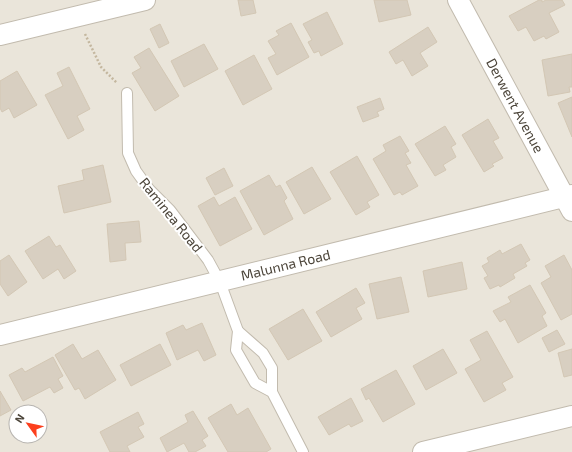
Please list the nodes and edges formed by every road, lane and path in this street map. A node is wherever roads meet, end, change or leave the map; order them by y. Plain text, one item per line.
1 (145, 0) edge
2 (458, 0) edge
3 (76, 16) junction
4 (0, 35) edge
5 (127, 94) joint
6 (570, 201) edge
7 (220, 282) junction
8 (238, 331) junction
9 (0, 335) edge
10 (272, 392) junction
11 (572, 416) edge
12 (303, 452) edge
13 (423, 452) edge

1 - 3 street
2 - 6 street, Derwent Avenue
3 - 4 street
3 - 5 path
5 - 7 lane, Raminea Road
6 - 7 street, Malunna Road
7 - 8 lane, Raminea Road
7 - 9 street, Malunna Road
8 - 10 lane, Raminea Road
8 - 10 lane, Raminea Road
10 - 12 lane, Raminea Road
11 - 13 street

